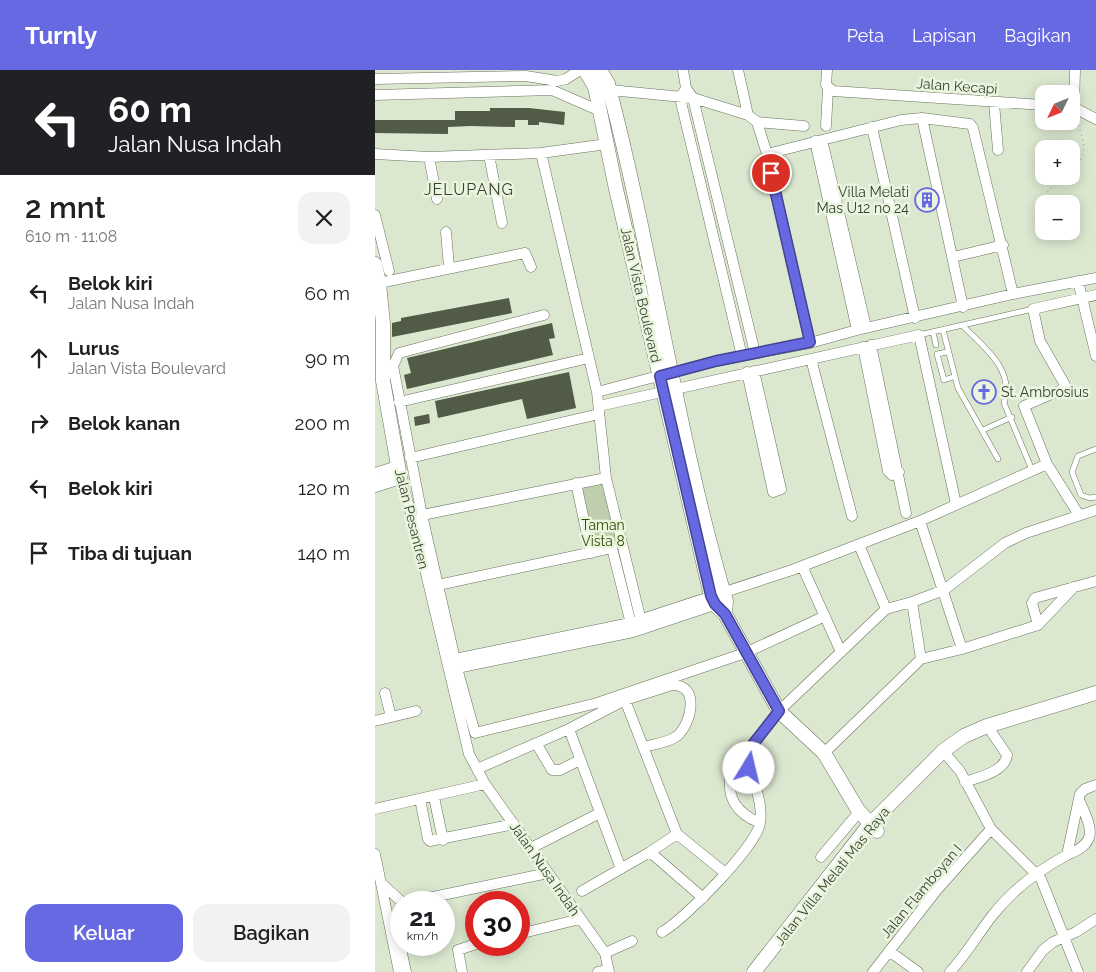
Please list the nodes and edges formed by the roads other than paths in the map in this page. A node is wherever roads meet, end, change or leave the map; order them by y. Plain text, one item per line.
1 (580, 70) edge
2 (585, 70) edge
3 (600, 70) edge
4 (683, 70) edge
5 (738, 70) edge
6 (827, 70) edge
7 (1075, 70) edge
8 (375, 79) edge
9 (1074, 85) edge
10 (595, 87) junction
11 (686, 88) junction
12 (828, 89) junction
13 (609, 90) junction
14 (375, 95) edge
15 (680, 98) junction
16 (693, 98) junction
17 (994, 103) junction
18 (1035, 105) edge
19 (1080, 110) edge
20 (600, 111) junction
21 (748, 115) junction
22 (922, 118) junction
23 (1096, 119) edge
24 (757, 122) junction
25 (804, 126) dead end
26 (826, 126) dead end
27 (872, 127) junction
28 (819, 140) junction
29 (607, 144) junction
30 (998, 150) dead end
31 (541, 153) junction
32 (375, 154) edge
33 (767, 154) junction
34 (489, 155) junction
35 (429, 157) junction
36 (715, 188) junction
37 (702, 190) junction
38 (437, 199) dead end
39 (375, 215) edge
40 (502, 223) dead end
41 (446, 232) dead end
42 (1003, 246) junction
43 (953, 257) junction
44 (375, 264) edge
45 (449, 267) junction
46 (531, 267) dead end
47 (735, 268) junction
48 (389, 271) dead end
49 (722, 272) junction
50 (1093, 279) edge
51 (1077, 280) junction
52 (379, 283) junction
53 (1013, 294) junction
54 (1081, 297) junction
55 (1096, 297) edge
56 (963, 307) junction
57 (1033, 310) junction
58 (544, 315) dead end
59 (915, 318) junction
60 (963, 326) junction
61 (862, 328) junction
62 (943, 330) junction
63 (933, 332) junction
64 (919, 335) junction
65 (810, 342) junction
66 (936, 345) dead end
67 (867, 346) junction
68 (947, 352) junction
69 (755, 353) junction
70 (742, 356) junction
71 (1096, 356) edge
72 (589, 358) junction
73 (811, 358) junction
74 (750, 372) junction
75 (379, 373) edge
76 (666, 374) junction
77 (953, 377) junction
78 (669, 389) junction
79 (597, 392) junction
80 (399, 402) junction
81 (599, 410) junction
82 (1012, 417) junction
83 (983, 430) junction
84 (1096, 449) edge
85 (410, 458) junction
86 (998, 459) dead end
87 (1047, 464) junction
88 (1032, 470) junction
89 (397, 472) junction
90 (375, 473) edge
91 (606, 478) junction
92 (576, 483) junction
93 (375, 485) edge
94 (1096, 497) edge
95 (957, 504) junction
96 (1096, 510) edge
97 (906, 513) dead end
98 (421, 515) junction
99 (1079, 515) junction
100 (853, 516) dead end
101 (920, 521) junction
102 (859, 545) junction
103 (591, 553) junction
104 (802, 566) junction
105 (1096, 581) edge
106 (438, 585) junction
107 (1074, 587) junction
108 (944, 590) junction
109 (720, 602) junction
110 (912, 602) junction
111 (886, 609) junction
112 (825, 616) junction
113 (1037, 625) junction
114 (637, 626) junction
115 (963, 649) junction
116 (841, 652) junction
117 (745, 653) junction
118 (921, 659) junction
119 (456, 664) junction
120 (385, 693) dead end
121 (1096, 693) edge
122 (625, 700) junction
123 (1096, 701) edge
124 (416, 711) dead end
125 (779, 711) junction
126 (391, 717) junction
127 (375, 721) edge
128 (569, 729) junction
129 (992, 733) junction
130 (536, 743) junction
131 (643, 747) junction
132 (747, 752) junction
133 (825, 753) junction
134 (946, 754) junction
135 (580, 760) junction
136 (474, 764) junction
137 (965, 782) junction
138 (485, 784) junction
139 (1096, 785) edge
140 (434, 797) junction
141 (420, 799) junction
142 (1080, 802) junction
143 (375, 809) edge
144 (859, 812) junction
145 (600, 813) junction
146 (760, 823) junction
147 (514, 824) junction
148 (874, 828) junction
149 (991, 829) junction
150 (677, 834) junction
151 (443, 840) junction
152 (531, 848) junction
153 (650, 852) junction
154 (375, 854) edge
155 (1067, 854) junction
156 (821, 857) dead end
157 (621, 869) junction
158 (548, 872) junction
159 (725, 872) junction
160 (1036, 872) junction
161 (381, 883) junction
162 (390, 891) edge
163 (583, 891) dead end
164 (455, 892) edge
165 (703, 898) junction
166 (390, 906) edge
167 (581, 919) junction
168 (1096, 920) edge
169 (530, 931) edge
170 (662, 932) dead end
171 (1063, 937) junction
172 (632, 941) dead end
173 (465, 947) edge
174 (889, 951) junction
175 (605, 953) junction
176 (398, 956) edge
177 (403, 956) edge
178 (956, 970) edge
179 (605, 971) edge
180 (399, 972) edge
181 (406, 972) edge
182 (461, 972) edge
183 (754, 972) edge
184 (766, 972) edge
185 (873, 972) edge
186 (918, 972) edge
187 (1027, 972) edge
188 (1078, 972) edge

1 - 8 street
2 - 10 street, Jalan Vista Boulevard
3 - 13 street, Jalan Vista Boulevard
4 - 11 street
5 - 21 street
6 - 12 street
7 - 9 street
10 - 13 street
10 - 20 street, Jalan Vista Boulevard
11 - 15 street
11 - 16 street
12 - 17 street, Jalan Kecapi
12 - 26 street
13 - 15 street
13 - 76 street, Jalan Vista Boulevard
14 - 20 street
15 - 16 street
15 - 37 street
16 - 21 street
16 - 36 street
17 - 18 street, Jalan Kecapi
17 - 30 street
19 - 23 street
20 - 29 street, Jalan Vista Boulevard
21 - 24 street
22 - 27 street
22 - 42 street
22 - 43 street
24 - 25 street
24 - 33 street
27 - 28 street
27 - 59 street
28 - 33 street
28 - 61 street
29 - 31 street
29 - 76 street, Jalan Vista Boulevard
31 - 34 street
31 - 72 street
32 - 35 street
33 - 65 street
34 - 35 street
34 - 40 street
35 - 38 street
36 - 37 street
36 - 47 street
37 - 49 street
39 - 48 street
41 - 45 street
42 - 43 street
42 - 53 street
43 - 56 street
44 - 52 street, Jalan Pesantren
45 - 46 street
45 - 52 street
47 - 49 street
47 - 69 street
49 - 70 street
50 - 51 street
50 - 55 street
51 - 53 street
51 - 54 street
52 - 75 street, Jalan Pesantren
53 - 56 street
54 - 55 street
54 - 57 street
54 - 71 street
56 - 59 street
57 - 60 lane
57 - 87 street
58 - 80 street
59 - 61 street
60 - 62 lane
60 - 82 lane
61 - 65 street
62 - 63 lane
62 - 68 lane
63 - 64 lane
63 - 66 lane
64 - 67 street
64 - 95 street
65 - 69 street
67 - 73 street
67 - 97 street
68 - 77 lane
68 - 77 lane
69 - 70 street
70 - 76 street
72 - 79 street
72 - 80 street
73 - 74 street
73 - 100 street
74 - 74 street
74 - 78 street
75 - 89 street, Jalan Pesantren
76 - 78 street, Jalan Vista Boulevard
76 - 79 street
77 - 83 lane
78 - 81 street
78 - 109 street, Jalan Vista Boulevard
79 - 81 street
80 - 85 street
81 - 85 street
81 - 91 street
82 - 83 lane
82 - 88 lane
83 - 86 lane
84 - 94 lane
85 - 98 street
87 - 88 street
87 - 99 street
88 - 95 street
89 - 90 street
89 - 93 street
89 - 136 street, Jalan Pesantren
91 - 92 street
91 - 114 street
92 - 98 street
92 - 103 street
95 - 101 street
96 - 99 street
98 - 106 street
99 - 108 street
101 - 102 street
101 - 108 street
102 - 104 street
102 - 111 street
103 - 106 street
103 - 114 street
104 - 109 street
104 - 112 street
105 - 107 street
106 - 119 street
107 - 113 street
107 - 113 street
108 - 110 street
108 - 115 street
109 - 114 street
109 - 117 street
110 - 111 street
110 - 118 street
111 - 116 street
112 - 116 street
112 - 117 street
113 - 115 street
114 - 119 street
115 - 118 street
116 - 125 street
117 - 119 street
117 - 125 street
118 - 133 street
120 - 126 street
121 - 134 street, Jalan Villa Melati Mas Raya
122 - 128 street
122 - 131 street
122 - 131 street
123 - 129 street, Jalan Villa Melati Mas Raya
124 - 126 street
125 - 132 street
125 - 133 street
126 - 127 street
128 - 130 street
128 - 135 street
129 - 134 street, Jalan Villa Melati Mas Raya
129 - 137 street
130 - 135 street
130 - 136 street
131 - 150 street
132 - 146 street
132 - 146 street
133 - 144 street
134 - 137 street
134 - 148 street, Jalan Villa Melati Mas Raya
135 - 145 street
136 - 138 street, Jalan Nusa Indah
137 - 149 street
138 - 140 street
138 - 147 street, Jalan Nusa Indah
139 - 142 street
140 - 141 street
140 - 151 street
141 - 143 street
141 - 151 street
142 - 155 street
142 - 155 street
144 - 148 street
144 - 156 street
145 - 152 street
145 - 157 street
146 - 159 street
147 - 151 street
147 - 152 street, Jalan Nusa Indah
148 - 183 street, Jalan Villa Melati Mas Raya
148 - 184 street, Jalan Villa Melati Mas Raya
149 - 160 street
149 - 174 street, Jalan Flamboyan I
150 - 153 street
150 - 159 street
152 - 158 street, Jalan Nusa Indah
153 - 157 street
153 - 165 street
154 - 161 street
155 - 160 street
157 - 163 street
158 - 164 street
158 - 167 street, Jalan Nusa Indah
159 - 165 street
160 - 171 street
160 - 178 street
161 - 162 street
161 - 166 street
165 - 170 street
167 - 169 street
167 - 175 street, Jalan Nusa Indah
168 - 171 street
171 - 187 street
171 - 188 street
172 - 175 street
173 - 182 street
174 - 185 street, Jalan Flamboyan I
174 - 186 street
175 - 179 street, Jalan Nusa Indah
176 - 180 street
177 - 181 street

